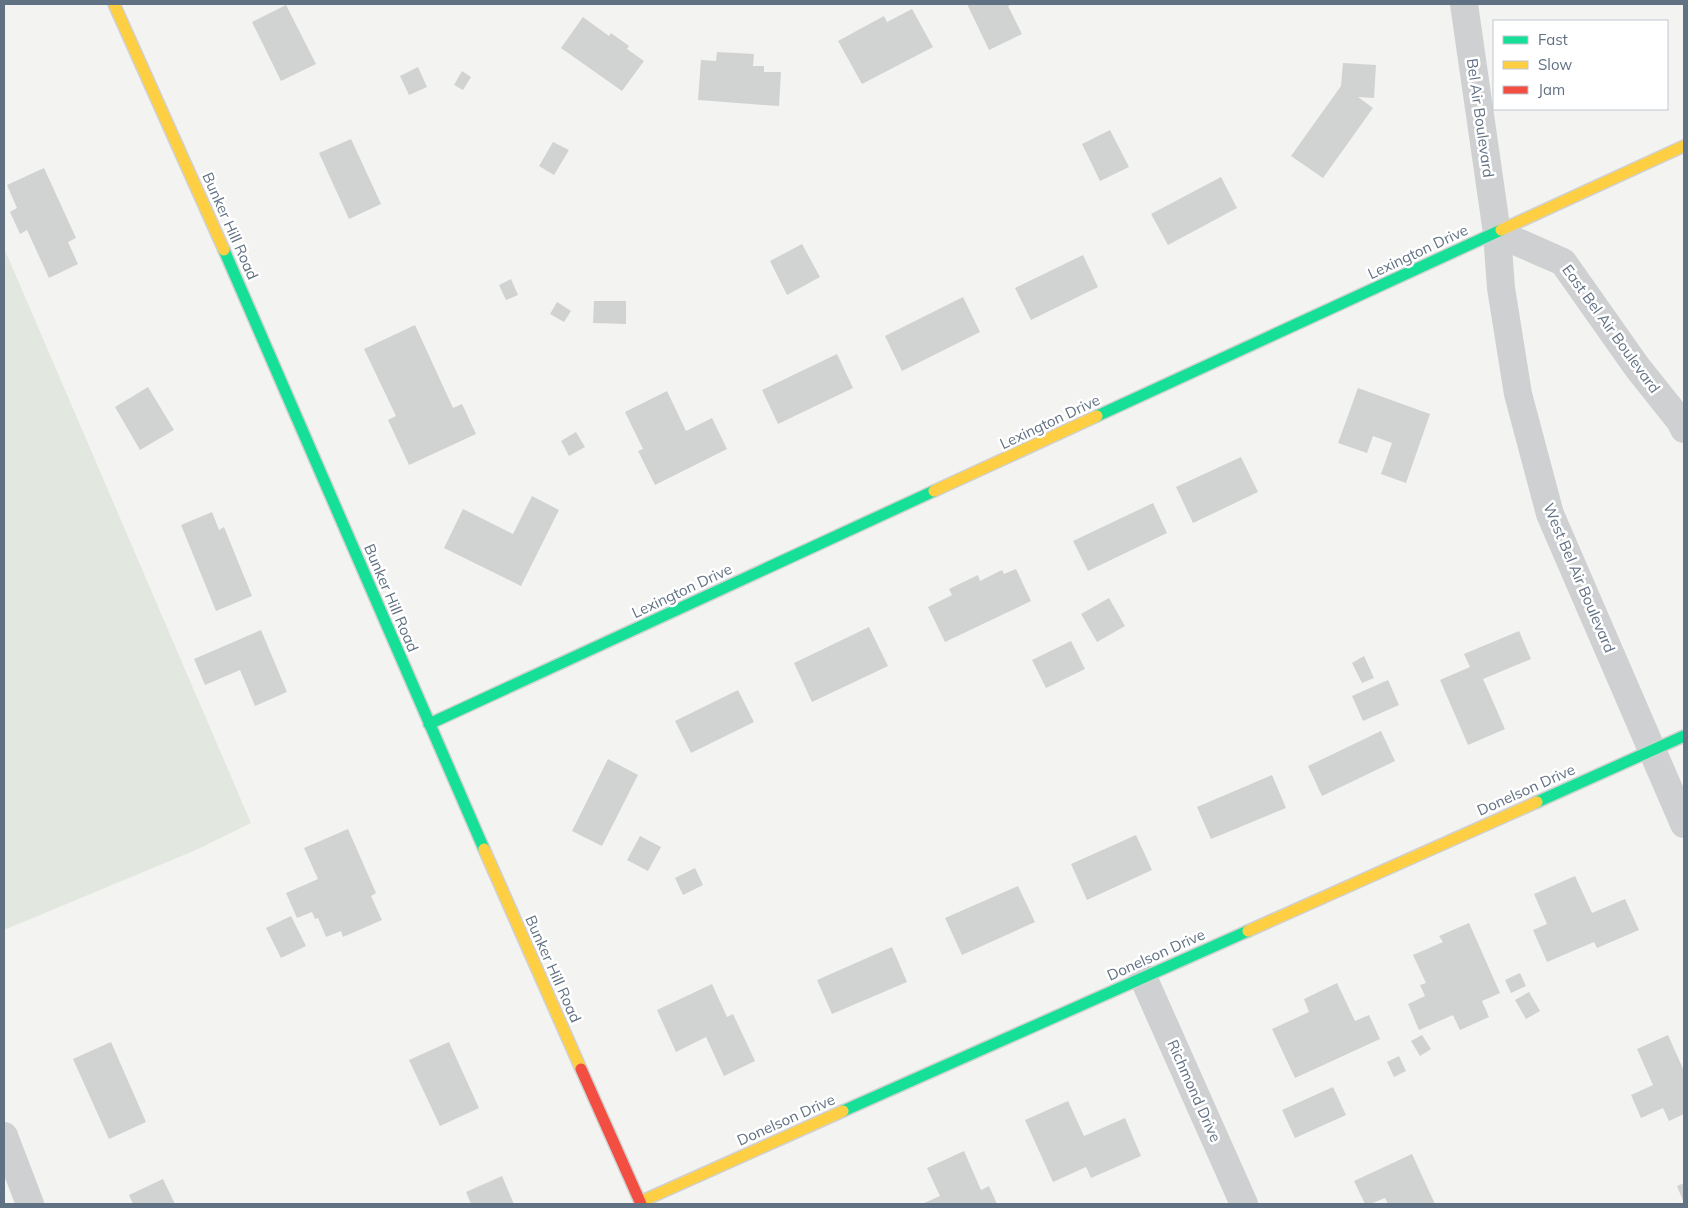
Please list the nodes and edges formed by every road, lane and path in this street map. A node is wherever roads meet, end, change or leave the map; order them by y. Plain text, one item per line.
1 (114, 4) edge
2 (1464, 4) edge
3 (1684, 146) edge
4 (1497, 233) junction
5 (1684, 430) edge
6 (429, 724) junction
7 (1684, 736) edge
8 (1652, 750) junction
9 (1684, 824) edge
10 (1143, 977) junction
11 (4, 1136) edge
12 (640, 1203) edge
13 (30, 1204) edge
14 (1244, 1204) edge

1 - 6 street, Bunker Hill Road
2 - 4 street, Bel Air Boulevard
3 - 4 street, Lexington Drive
4 - 5 street, East Bel Air Boulevard
4 - 6 street, Lexington Drive
4 - 8 street, West Bel Air Boulevard
6 - 12 street, Bunker Hill Road
7 - 8 street, Donelson Drive
8 - 9 street, West Bel Air Boulevard
8 - 10 street, Donelson Drive
10 - 12 street, Donelson Drive
10 - 14 street, Richmond Drive
11 - 13 street

